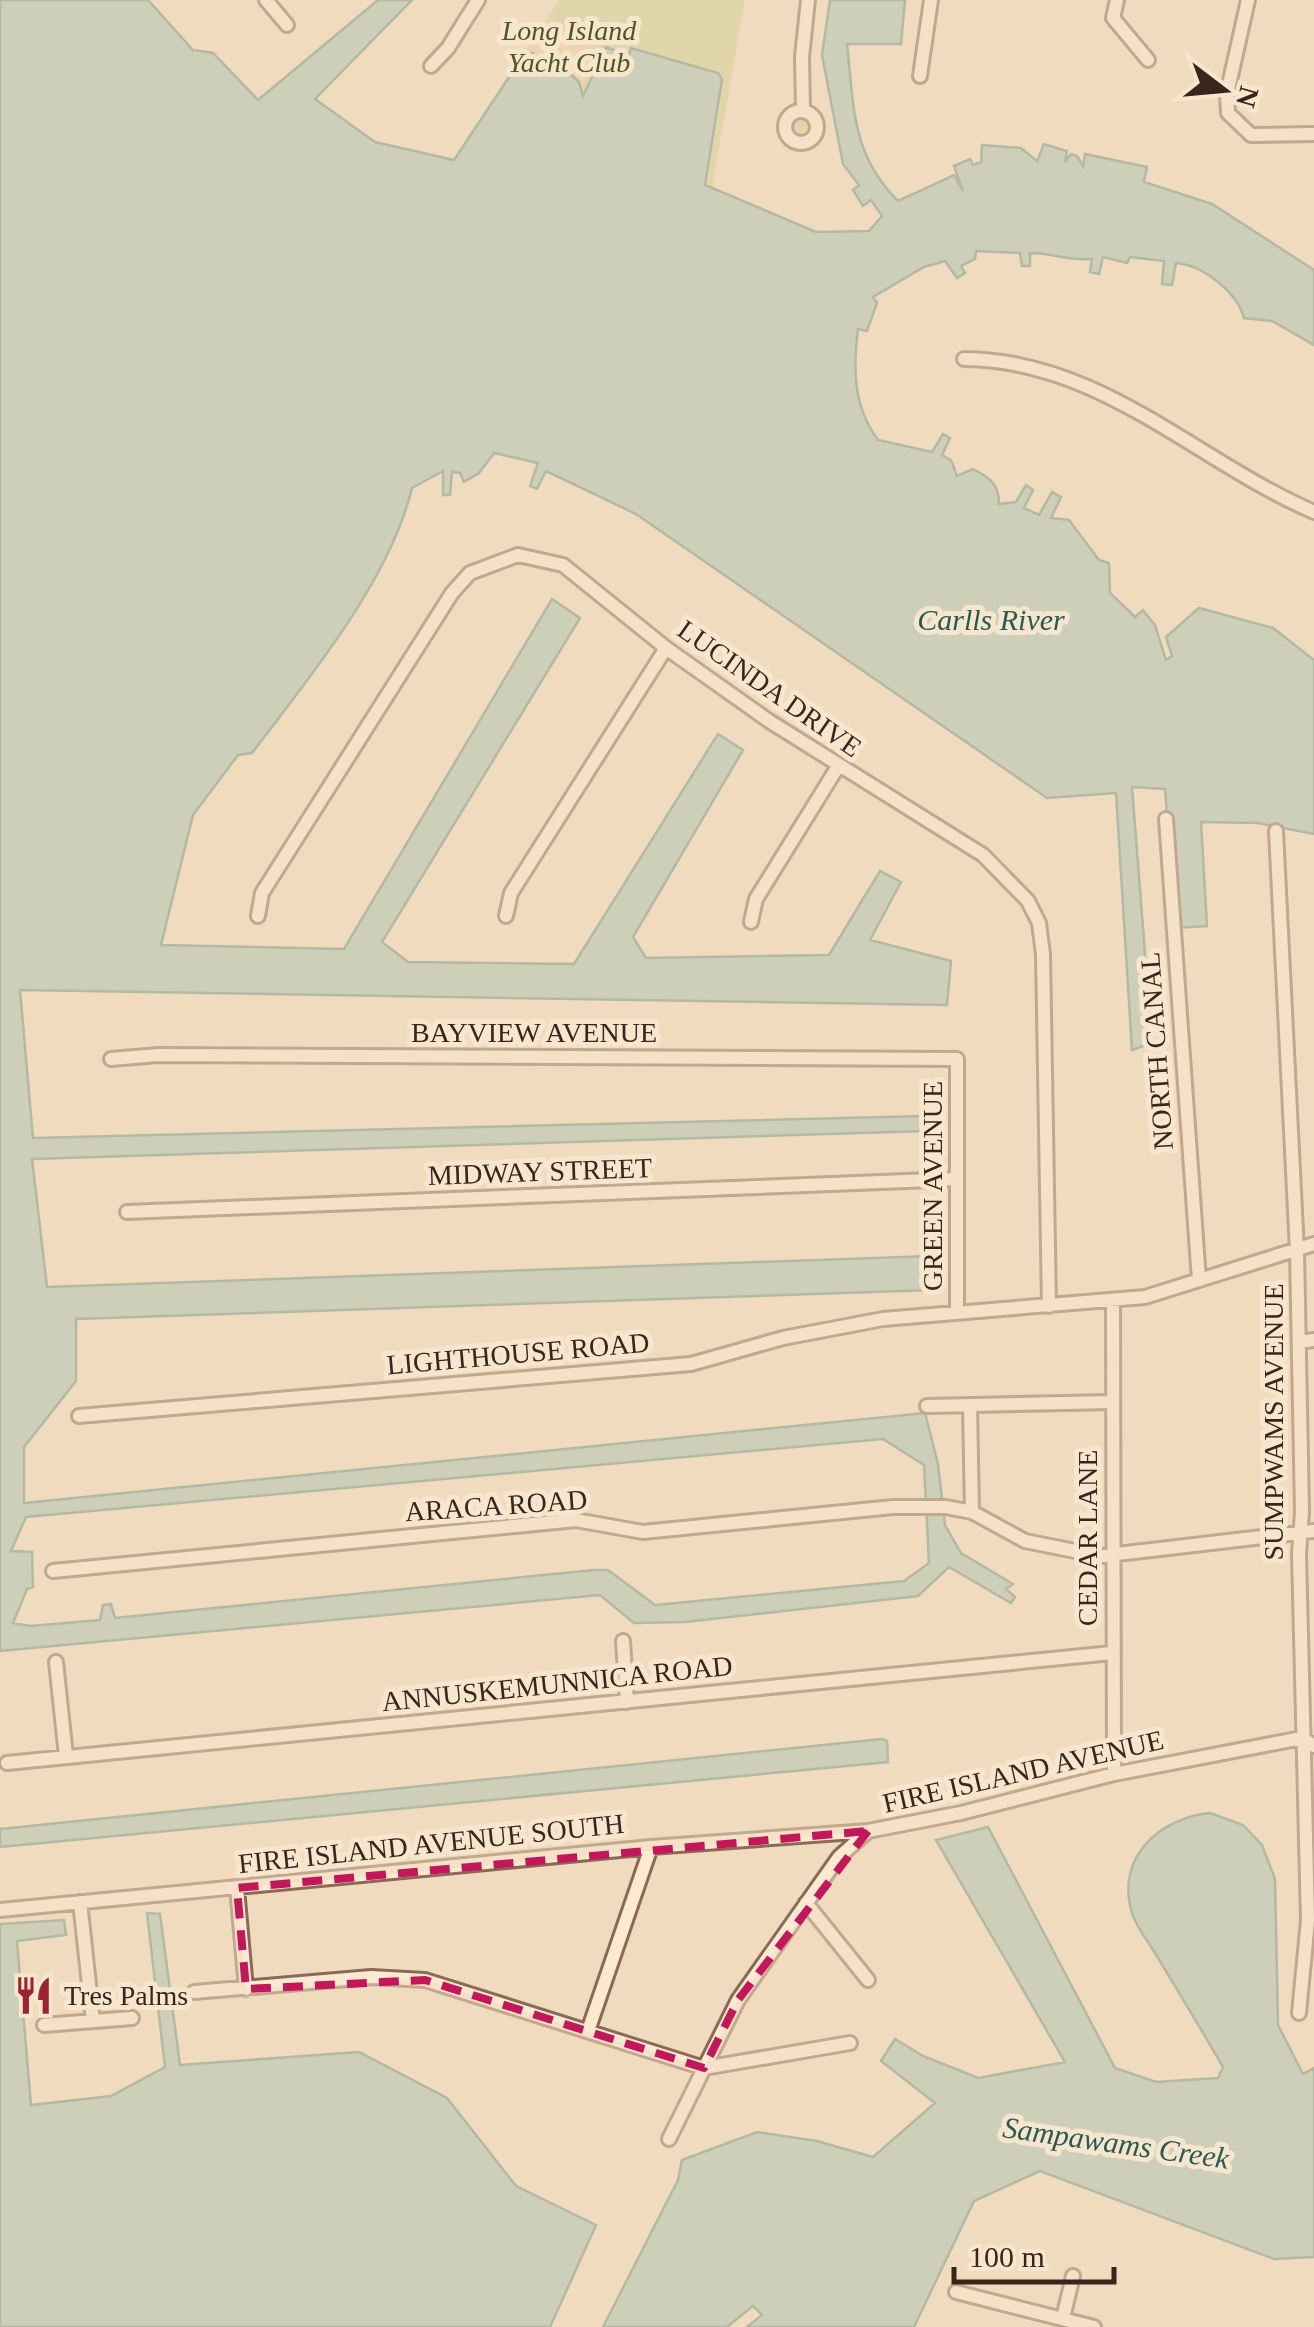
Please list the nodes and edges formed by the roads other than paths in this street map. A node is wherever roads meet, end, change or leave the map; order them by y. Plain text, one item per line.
1 (266, 0) edge
2 (478, 0) edge
3 (808, 0) edge
4 (931, 0) edge
5 (1117, 0) edge
6 (1248, 0) edge
7 (287, 25) dead end
8 (1148, 60) dead end
9 (430, 66) dead end
10 (920, 76) dead end
11 (803, 111) dead end
12 (1314, 134) edge
13 (964, 359) dead end
14 (1314, 512) edge
15 (666, 648) junction
16 (837, 768) junction
17 (1166, 819) dead end
18 (1276, 831) dead end
19 (258, 916) dead end
20 (506, 916) dead end
21 (751, 922) dead end
22 (111, 1059) dead end
23 (957, 1059) joint
24 (956, 1179) junction
25 (126, 1212) dead end
26 (1314, 1244) edge
27 (1297, 1250) junction
28 (1199, 1280) junction
29 (1112, 1302) junction
30 (1049, 1306) junction
31 (957, 1312) junction
32 (1314, 1340) edge
33 (1299, 1342) junction
34 (1112, 1402) junction
35 (970, 1405) junction
36 (927, 1406) dead end
37 (78, 1416) dead end
38 (972, 1512) junction
39 (1307, 1532) edge
40 (1113, 1552) junction
41 (52, 1571) dead end
42 (623, 1640) dead end
43 (1112, 1653) junction
44 (56, 1662) dead end
45 (628, 1702) junction
46 (1308, 1742) edge
47 (66, 1756) junction
48 (7, 1763) dead end
49 (1114, 1774) junction
50 (868, 1831) junction
51 (651, 1847) junction
52 (237, 1888) junction
53 (80, 1902) junction
54 (806, 1904) junction
55 (0, 1910) edge
56 (868, 1980) dead end
57 (246, 1989) junction
58 (194, 1992) dead end
59 (1299, 2012) dead end
60 (132, 2018) dead end
61 (93, 2020) junction
62 (44, 2024) dead end
63 (588, 2031) junction
64 (850, 2042) dead end
65 (704, 2068) junction
66 (669, 2139) dead end
67 (1073, 2276) dead end
68 (956, 2292) dead end
69 (1063, 2318) junction
70 (1094, 2327) edge

1 - 7 street
2 - 9 street
3 - 11 street
4 - 10 street
5 - 8 street
6 - 12 street
13 - 14 street
15 - 16 street, LUCINDA DRIVE
15 - 19 street, LUCINDA DRIVE
15 - 20 street
16 - 21 street
16 - 30 street, LUCINDA DRIVE
17 - 28 street, NORTH CANAL
18 - 27 street, SUMPWAMS AVENUE
22 - 23 street, BAYVIEW AVENUE
23 - 24 street, GREEN AVENUE
24 - 25 street, MIDWAY STREET
24 - 31 street, GREEN AVENUE
26 - 27 street
27 - 28 street
27 - 33 street, SUMPWAMS AVENUE
28 - 29 street
29 - 30 street
29 - 34 street, CEDAR LANE
30 - 31 street
31 - 37 street, LIGHTHOUSE ROAD
32 - 33 street
33 - 39 street, SUMPWAMS AVENUE
34 - 35 street
34 - 40 street, CEDAR LANE
35 - 36 street
35 - 38 street
38 - 40 street, ARACA ROAD
38 - 41 street, ARACA ROAD
39 - 40 street, ARACA ROAD
39 - 46 street, SUMPWAMS AVENUE
40 - 43 street, CEDAR LANE
42 - 45 street
43 - 45 street, ANNUSKEMUNNICA ROAD
43 - 49 street, CEDAR LANE
44 - 47 street
45 - 47 street, ANNUSKEMUNNICA ROAD
46 - 49 street, FIRE ISLAND AVENUE
46 - 59 street, SUMPWAMS AVENUE
47 - 48 street, ANNUSKEMUNNICA ROAD
49 - 50 street, FIRE ISLAND AVENUE
50 - 51 street, FIRE ISLAND AVENUE SOUTH
50 - 54 street, FIRE ISLAND AVENUE
51 - 52 street, FIRE ISLAND AVENUE SOUTH
51 - 63 street
52 - 53 street, FIRE ISLAND AVENUE SOUTH
52 - 57 street
53 - 55 street, FIRE ISLAND AVENUE SOUTH
53 - 61 street
54 - 56 street
54 - 65 street, FIRE ISLAND AVENUE
57 - 58 street
57 - 63 street
60 - 61 street
61 - 62 street
63 - 65 street
64 - 65 street
65 - 66 street, FIRE ISLAND AVENUE
67 - 69 street
68 - 69 street
69 - 70 street

